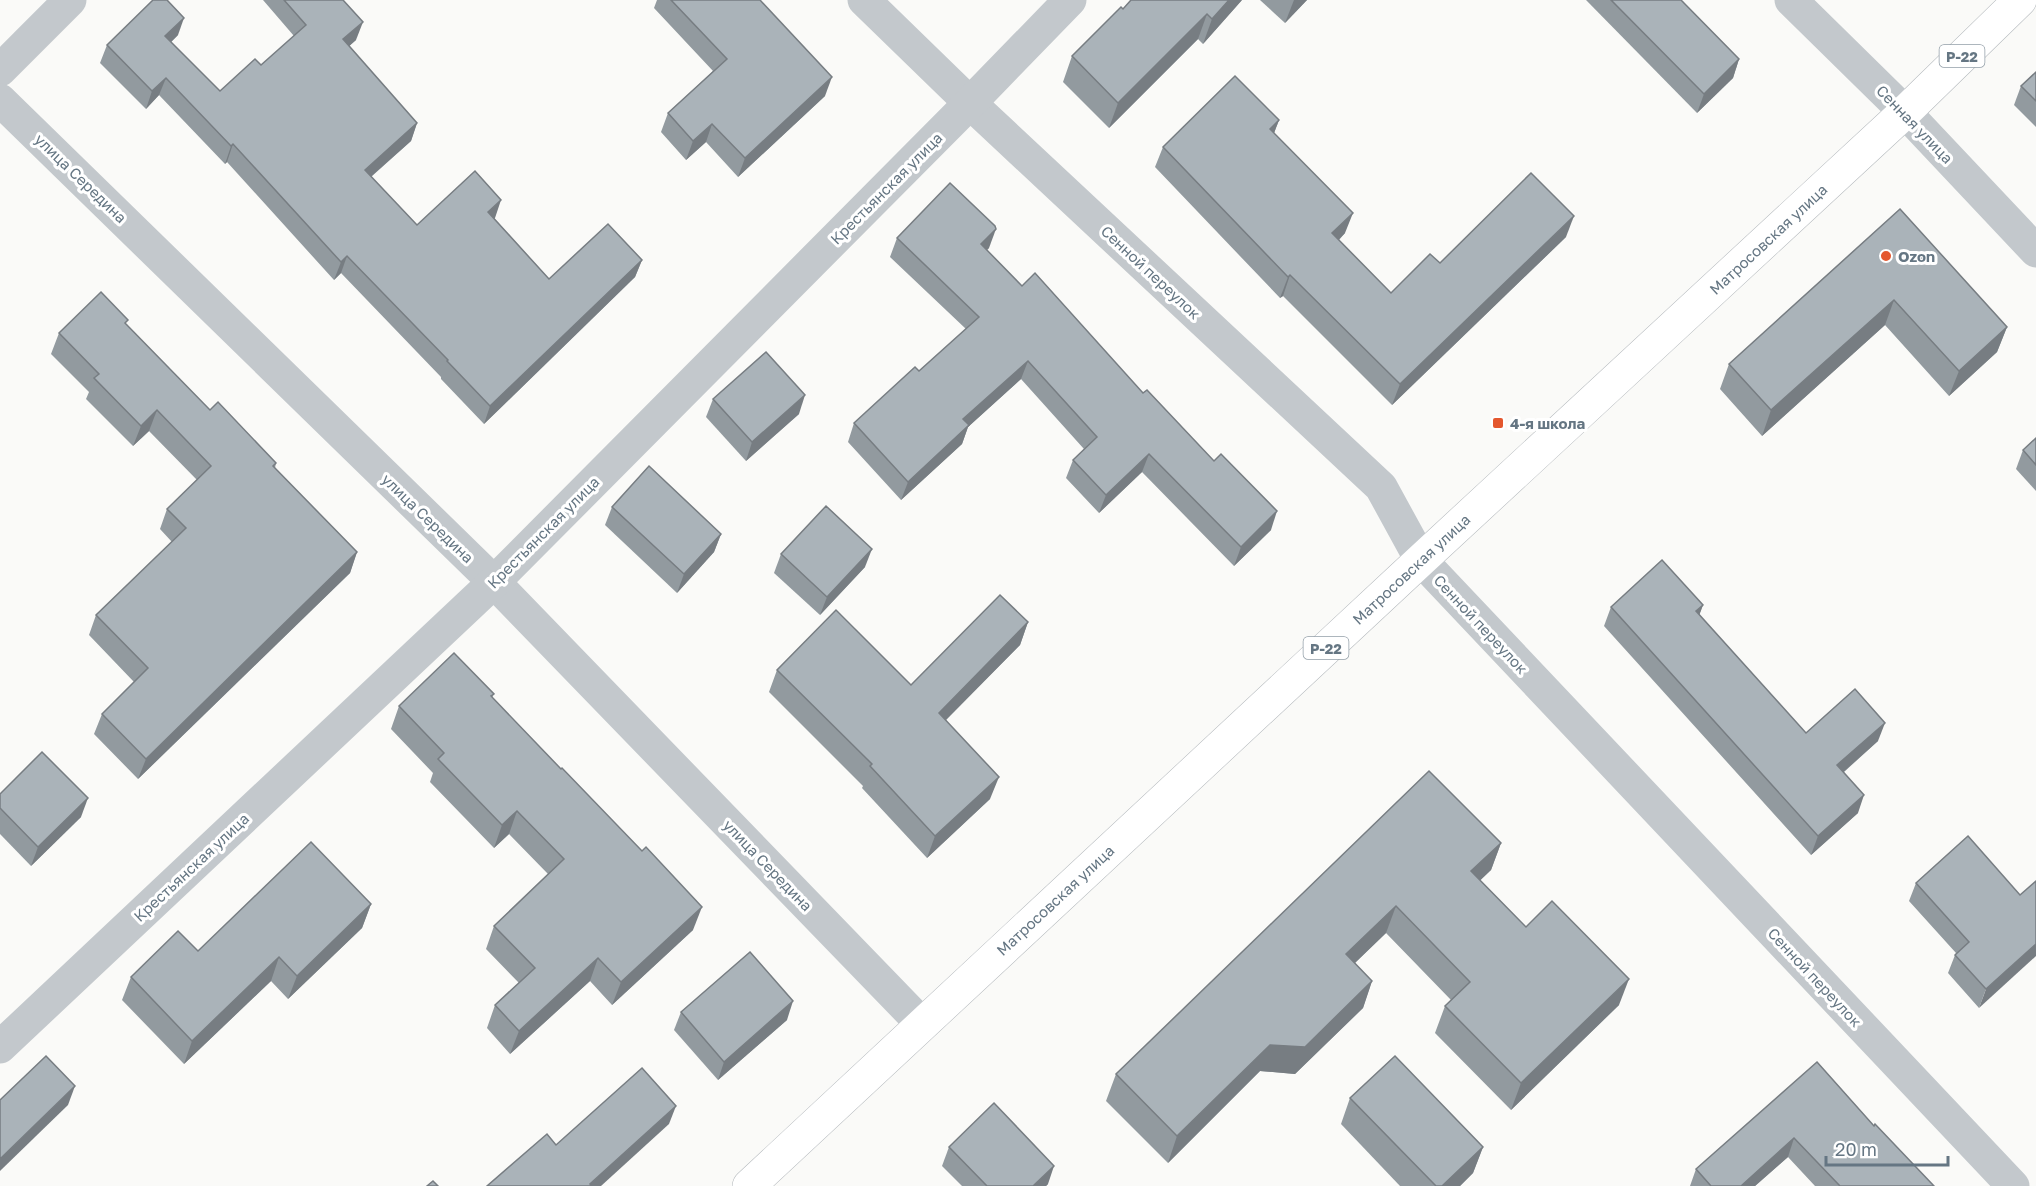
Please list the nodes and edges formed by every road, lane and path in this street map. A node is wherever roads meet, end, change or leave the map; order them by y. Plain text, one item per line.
1 (70, 0) edge
2 (864, 0) edge
3 (1070, 0) edge
4 (1791, 0) edge
5 (2020, 0) edge
6 (0, 70) edge
7 (0, 100) edge
8 (970, 104) junction
9 (1905, 112) junction
10 (2036, 251) edge
11 (1420, 560) junction
12 (494, 582) junction
13 (922, 1024) junction
14 (0, 1047) edge
15 (749, 1186) edge
16 (2013, 1186) edge

1 - 6 street
2 - 8 street, Сенной переулок
3 - 8 street, Крестьянская улица
4 - 9 street, Сенная улица
5 - 9 highway, Матросовская улица / Р-22
7 - 12 street, улица Середина
8 - 11 street, Сенной переулок
8 - 12 street, Крестьянская улица
9 - 10 street, Сенная улица
9 - 11 highway, Матросовская улица / Р-22
11 - 13 highway, Матросовская улица / Р-22
11 - 16 street, Сенной переулок
12 - 13 street, улица Середина
12 - 14 street, Крестьянская улица
13 - 15 highway, Матросовская улица / Р-22

